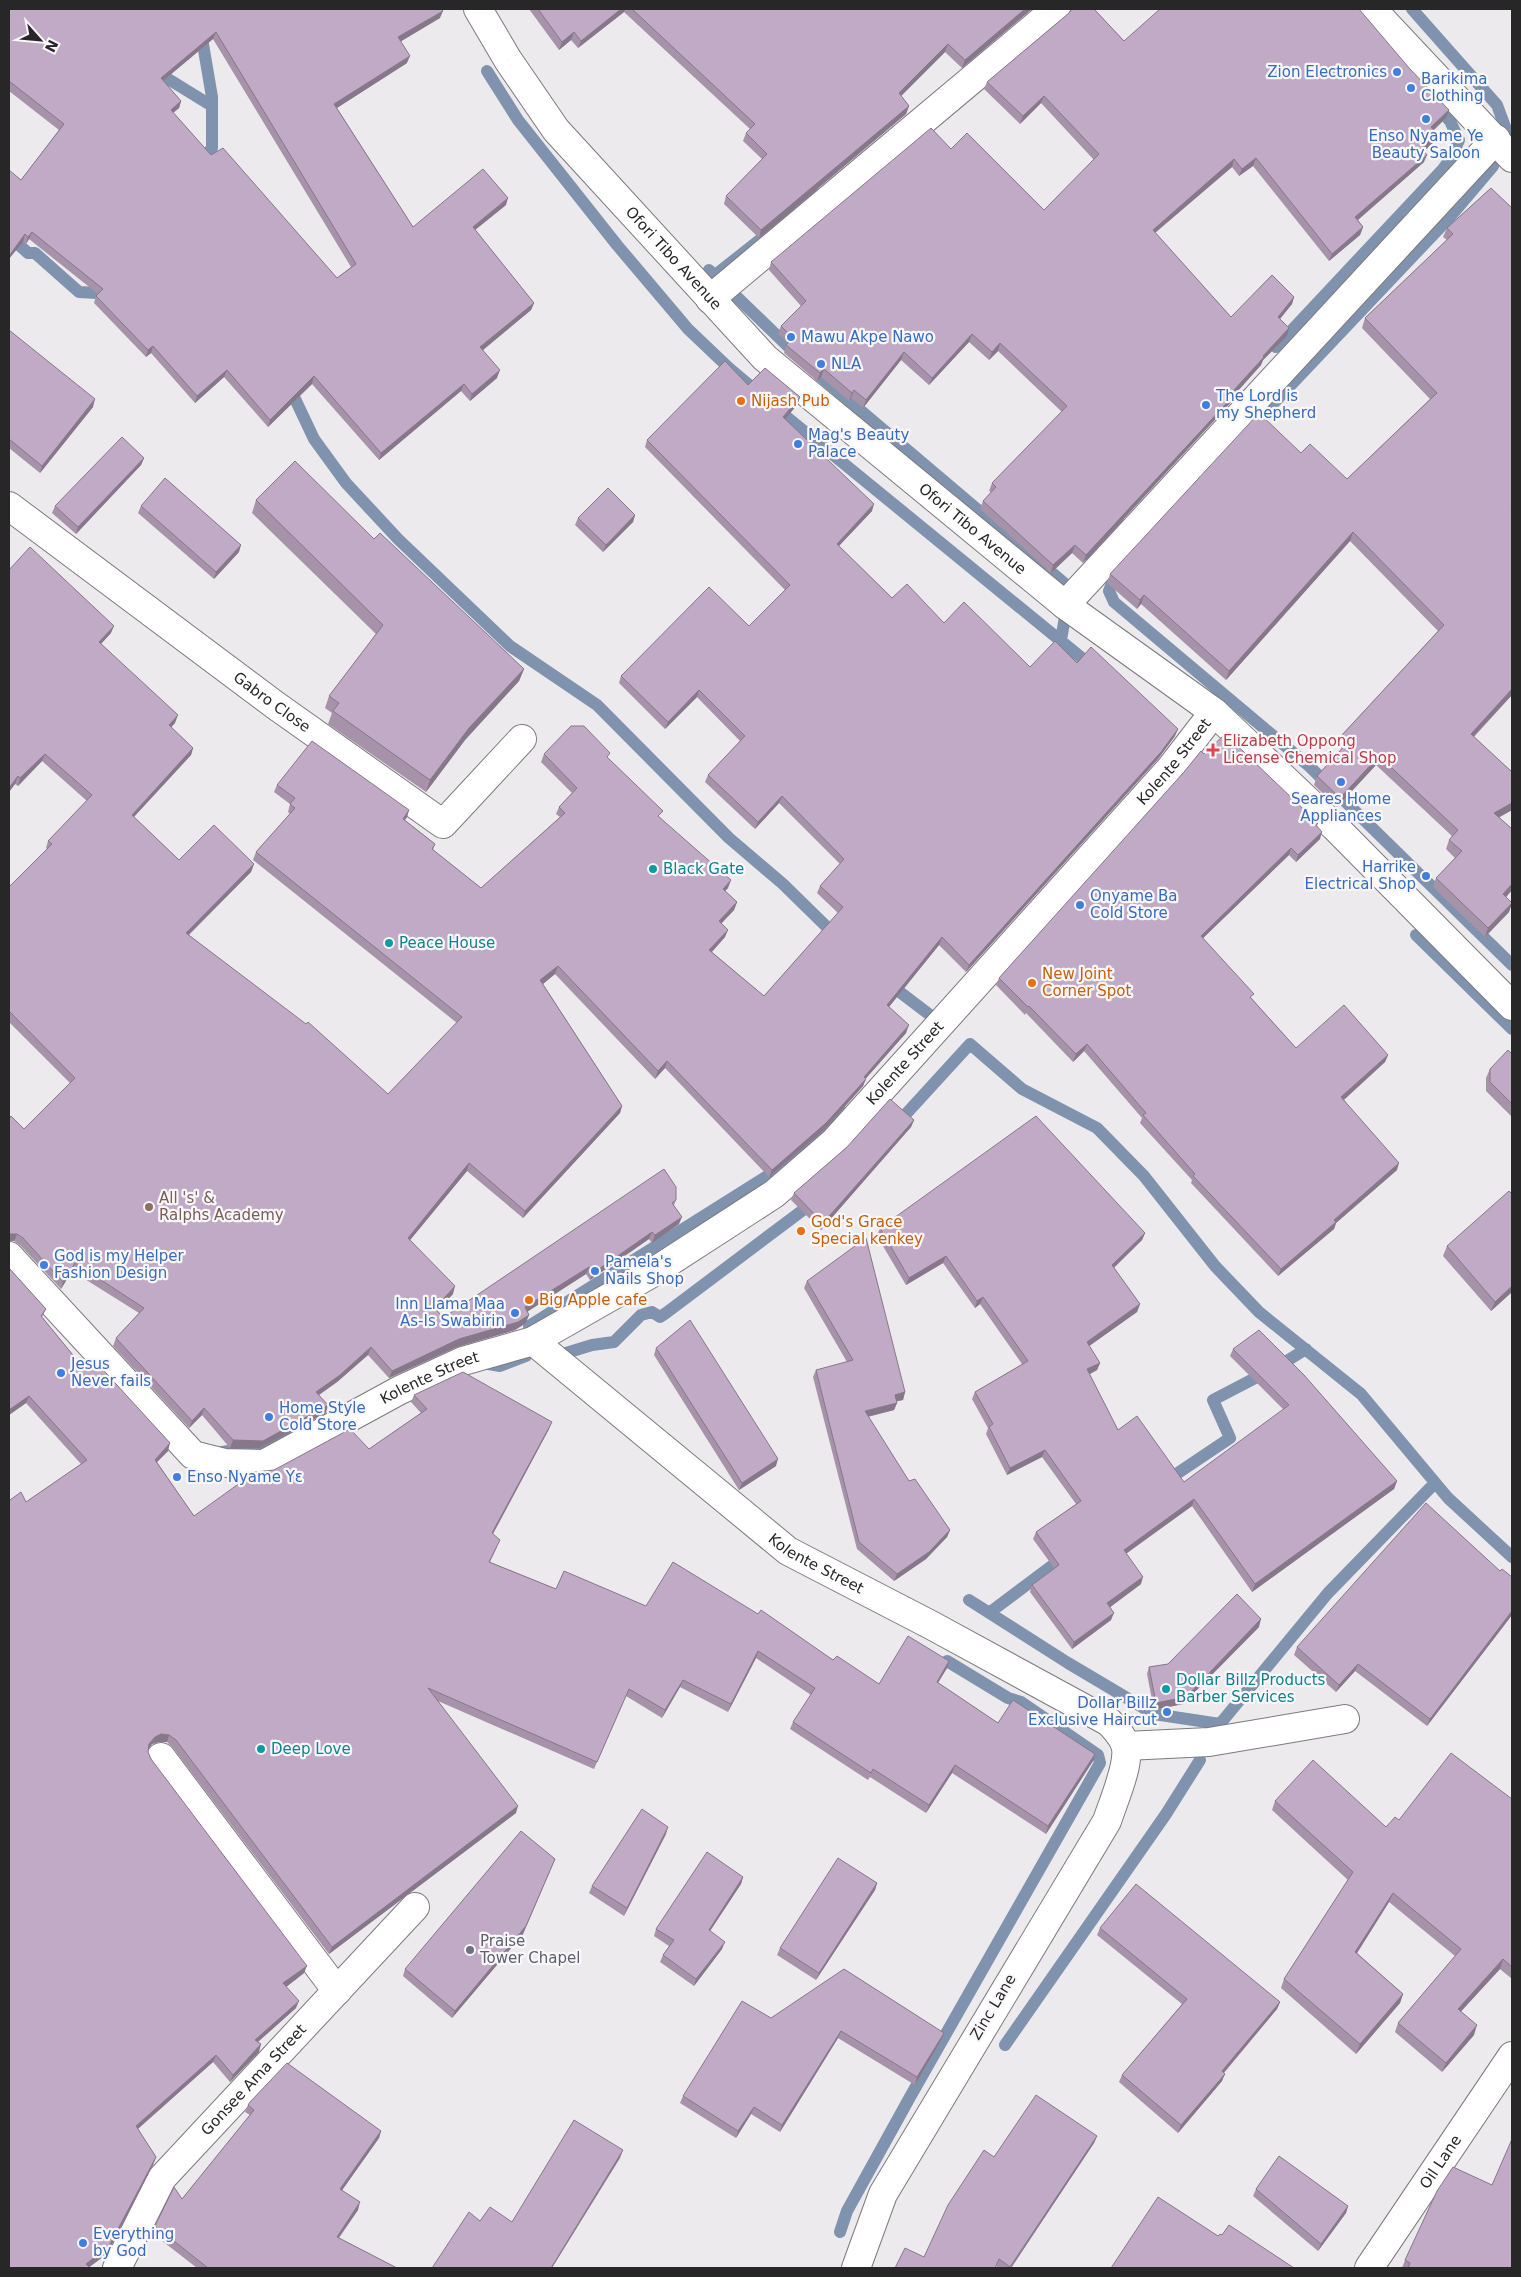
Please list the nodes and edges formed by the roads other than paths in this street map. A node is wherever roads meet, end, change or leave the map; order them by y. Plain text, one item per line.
1 (478, 9) edge
2 (1056, 9) edge
3 (1372, 9) edge
4 (1504, 149) edge
5 (710, 299) junction
6 (11, 512) edge
7 (1065, 605) junction
8 (1214, 712) junction
9 (522, 739) dead end
10 (1512, 1006) edge
11 (9, 1256) edge
12 (533, 1342) junction
13 (1345, 1718) dead end
14 (1126, 1746) junction
15 (162, 1757) dead end
16 (415, 1907) dead end
17 (337, 1991) junction
18 (1512, 2056) edge
19 (117, 2268) edge
20 (856, 2268) edge
21 (1369, 2268) edge

1 - 5 street, Ofori Tibo Avenue
2 - 5 street
3 - 4 street
4 - 7 street
5 - 7 street, Ofori Tibo Avenue
6 - 9 street, Gabro Close
7 - 8 street, Ofori Tibo Avenue
8 - 10 street, Ofori Tibo Avenue
8 - 12 street, Kolente Street
11 - 12 street, Kolente Street
12 - 14 street, Kolente Street
13 - 14 street
14 - 20 street, Zinc Lane
15 - 17 street
16 - 17 street, Gonsee Ama Street
17 - 19 street, Gonsee Ama Street
18 - 21 street, Oil Lane

